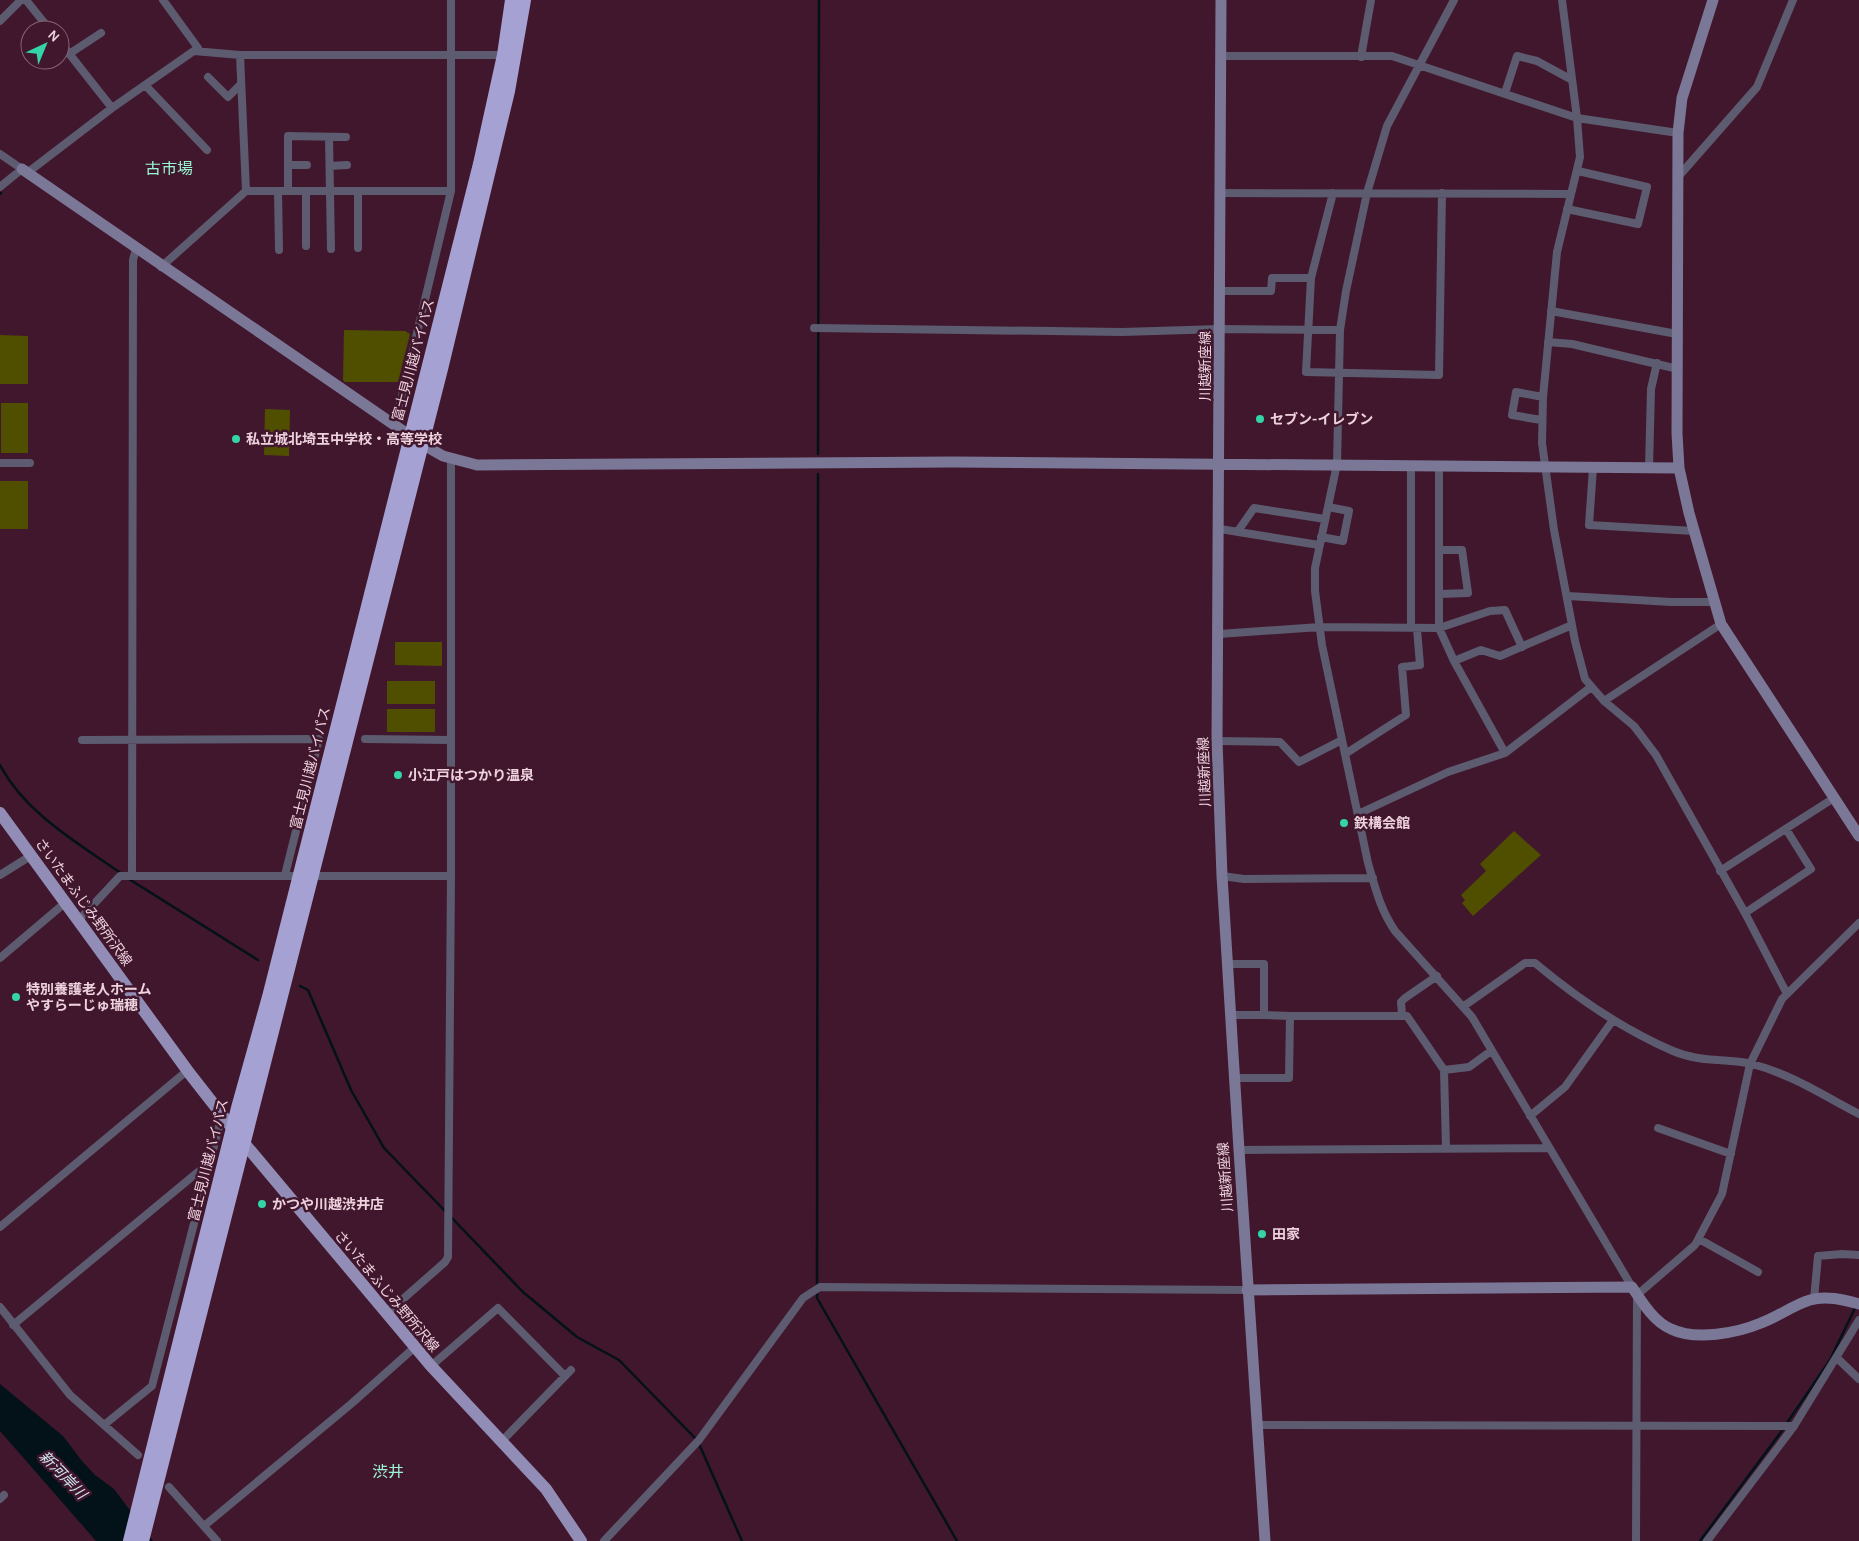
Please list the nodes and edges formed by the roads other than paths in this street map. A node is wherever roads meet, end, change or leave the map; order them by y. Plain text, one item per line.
1 (21, 0) edge
2 (26, 0) edge
3 (164, 0) edge
4 (451, 0) edge
5 (512, 0) edge
6 (524, 0) edge
7 (1221, 0) edge
8 (1371, 0) edge
9 (1454, 0) edge
10 (1562, 0) edge
11 (1713, 0) edge
12 (1792, 0) edge
13 (42, 20) edge
14 (0, 21) edge
15 (102, 33) dead end
16 (194, 51) junction
17 (70, 53) edge
18 (70, 55) edge
19 (240, 55) junction
20 (450, 55) junction
21 (504, 55) junction
22 (1221, 56) junction
23 (1361, 57) junction
24 (1418, 66) junction
25 (208, 77) dead end
26 (1572, 80) junction
27 (241, 84) junction
28 (146, 86) junction
29 (1504, 93) junction
30 (112, 108) junction
31 (1578, 118) junction
32 (1678, 133) junction
33 (329, 137) junction
34 (346, 137) dead end
35 (207, 150) dead end
36 (0, 154) edge
37 (288, 165) junction
38 (307, 165) dead end
39 (346, 165) dead end
40 (330, 166) junction
41 (24, 171) junction
42 (1578, 171) junction
43 (1678, 177) junction
44 (0, 187) edge
45 (246, 191) junction
46 (288, 191) junction
47 (306, 191) junction
48 (330, 191) junction
49 (358, 191) junction
50 (451, 191) junction
51 (278, 192) junction
52 (1220, 193) junction
53 (1333, 193) junction
54 (1367, 193) junction
55 (1442, 193) junction
56 (1570, 194) junction
57 (1567, 209) junction
58 (306, 246) dead end
59 (358, 248) dead end
60 (136, 249) junction
61 (331, 249) dead end
62 (278, 250) dead end
63 (161, 266) junction
64 (1311, 278) junction
65 (1220, 291) junction
66 (1551, 311) junction
67 (814, 328) dead end
68 (1220, 329) junction
69 (1309, 329) junction
70 (1340, 330) junction
71 (1677, 334) junction
72 (1548, 342) junction
73 (1657, 363) junction
74 (1678, 369) junction
75 (1339, 372) junction
76 (1543, 397) junction
77 (1541, 420) junction
78 (395, 425) junction
79 (410, 434) junction
80 (422, 444) junction
81 (450, 458) junction
82 (0, 463) edge
83 (30, 463) dead end
84 (1220, 463) junction
85 (1337, 464) junction
86 (1411, 466) junction
87 (1439, 466) junction
88 (1545, 467) junction
89 (1592, 468) junction
90 (1649, 468) junction
91 (1679, 468) junction
92 (1328, 507) junction
93 (1325, 519) junction
94 (1220, 529) junction
95 (1238, 531) junction
96 (1694, 532) junction
97 (1321, 537) junction
98 (1319, 545) junction
99 (1440, 550) junction
100 (1440, 594) junction
101 (1568, 596) junction
102 (1714, 602) junction
103 (1721, 624) junction
104 (1572, 625) junction
105 (1320, 627) junction
106 (1439, 628) junction
107 (1414, 629) junction
108 (1219, 634) junction
109 (1522, 646) junction
110 (1454, 661) junction
111 (1591, 687) junction
112 (1604, 701) junction
113 (131, 739) junction
114 (365, 739) dead end
115 (82, 740) dead end
116 (450, 740) junction
117 (1218, 740) junction
118 (1342, 740) junction
119 (1504, 753) junction
120 (1345, 754) junction
121 (1834, 798) junction
122 (0, 813) edge
123 (1358, 814) junction
124 (1786, 829) junction
125 (1859, 836) edge
126 (32, 855) junction
127 (1720, 871) junction
128 (0, 875) edge
129 (285, 875) junction
130 (305, 875) junction
131 (132, 876) junction
132 (451, 876) junction
133 (1222, 876) junction
134 (1373, 878) junction
135 (66, 902) junction
136 (1745, 913) junction
137 (79, 920) junction
138 (1859, 923) edge
139 (0, 958) edge
140 (1228, 964) junction
141 (1437, 976) junction
142 (1786, 992) junction
143 (1464, 1006) junction
144 (1264, 1015) junction
145 (1402, 1015) junction
146 (1231, 1016) junction
147 (1290, 1016) junction
148 (1613, 1020) junction
149 (1492, 1051) junction
150 (1750, 1064) junction
151 (188, 1070) junction
152 (1444, 1070) junction
153 (1235, 1078) junction
154 (1859, 1114) edge
155 (222, 1115) junction
156 (1530, 1116) junction
157 (1658, 1128) dead end
158 (232, 1129) junction
159 (244, 1143) junction
160 (1446, 1148) junction
161 (1549, 1148) junction
162 (1239, 1150) junction
163 (1731, 1154) junction
164 (210, 1162) junction
165 (0, 1227) edge
166 (1699, 1240) junction
167 (1859, 1255) edge
168 (1758, 1272) dead end
169 (1247, 1290) junction
170 (1634, 1291) junction
171 (1814, 1299) junction
172 (1859, 1304) edge
173 (0, 1307) edge
174 (386, 1314) junction
175 (1859, 1320) edge
176 (13, 1325) junction
177 (415, 1347) junction
178 (1837, 1358) junction
179 (431, 1366) junction
180 (571, 1370) dead end
181 (565, 1376) junction
182 (1859, 1379) edge
183 (104, 1425) junction
184 (1257, 1425) junction
185 (1637, 1426) junction
186 (1794, 1426) junction
187 (501, 1442) junction
188 (138, 1455) dead end
189 (150, 1486) junction
190 (169, 1487) dead end
191 (204, 1526) junction
192 (130, 1541) edge
193 (142, 1541) edge
194 (216, 1541) edge
195 (581, 1541) edge
196 (604, 1541) edge
197 (1265, 1541) edge
198 (1636, 1541) edge
199 (1707, 1541) edge

1 - 14 street
2 - 13 street
3 - 16 street
4 - 20 street
5 - 21 highway, 富士見川越バイパス
6 - 80 highway, 富士見川越バイパス
7 - 22 street, 川越新座線
8 - 23 street
9 - 24 street
10 - 26 street
11 - 32 street
12 - 43 street
15 - 17 street
16 - 19 street
16 - 28 street
18 - 30 street
19 - 20 street
19 - 27 street
20 - 21 street
20 - 50 street
21 - 79 highway, 富士見川越バイパス
22 - 23 street
22 - 52 street, 川越新座線
23 - 24 street
24 - 29 street
24 - 54 street
25 - 27 street
26 - 29 street
26 - 31 street
27 - 45 street
28 - 30 street
28 - 35 street
29 - 31 street
30 - 41 street
31 - 32 street
31 - 42 street
32 - 43 street
33 - 34 street
33 - 37 street
33 - 40 street
36 - 41 street
37 - 38 street
37 - 46 street
39 - 40 street
40 - 48 street
41 - 44 street
41 - 60 street
42 - 56 street
42 - 57 street
43 - 71 street
45 - 51 street
45 - 63 street
46 - 47 street
46 - 51 street
47 - 48 street
47 - 58 street
48 - 49 street
48 - 61 street
49 - 50 street
49 - 59 street
50 - 78 street
51 - 62 street
52 - 53 street
52 - 65 street, 川越新座線
53 - 54 street
53 - 64 street
54 - 55 street
54 - 70 street
55 - 56 street
55 - 75 street
56 - 57 street
57 - 66 street
60 - 63 street
60 - 113 street
63 - 78 street
64 - 65 street
64 - 69 street
65 - 68 street, 川越新座線
66 - 71 street
66 - 72 street
67 - 68 street
68 - 69 street
68 - 84 street, 川越新座線
69 - 70 street
69 - 75 street
70 - 75 street
71 - 74 street
72 - 73 street
72 - 76 street
73 - 74 street
73 - 90 street
74 - 91 street
75 - 85 street
76 - 77 street
76 - 77 street
77 - 88 street
78 - 79 street
79 - 80 street
79 - 130 highway, 富士見川越バイパス
80 - 81 street
80 - 130 highway, 富士見川越バイパス
81 - 84 street
81 - 116 street
82 - 83 street
84 - 85 street
84 - 94 street, 川越新座線
85 - 86 street
85 - 92 street
86 - 87 street
86 - 107 street
87 - 88 street
87 - 99 street
88 - 89 street
88 - 101 street
89 - 90 street
89 - 96 street
90 - 91 street
91 - 96 street
92 - 93 street
92 - 97 street
93 - 95 street
93 - 97 street
94 - 95 street
94 - 108 street, 川越新座線
95 - 98 street
96 - 102 street
97 - 98 street
98 - 105 street
99 - 100 street
99 - 100 street
100 - 106 street
101 - 102 street
101 - 104 street
102 - 103 street
103 - 112 street
103 - 121 street
104 - 109 street
104 - 111 street
105 - 107 street
105 - 108 street
105 - 118 street
106 - 107 street
106 - 109 street
106 - 110 street
107 - 120 street
108 - 117 street, 川越新座線
109 - 110 street
110 - 119 street
111 - 112 street
111 - 119 street
112 - 127 street
113 - 115 street
113 - 129 street
113 - 131 street
114 - 116 street
116 - 132 street
117 - 118 street
117 - 133 street, 川越新座線
118 - 120 street
119 - 123 street
120 - 123 street
121 - 124 street
121 - 125 street
122 - 126 main road, さいたまふじみ野所沢線
123 - 134 street
124 - 127 street
124 - 136 street
126 - 128 street
126 - 135 main road, さいたまふじみ野所沢線
127 - 136 street
129 - 130 street
129 - 131 street
130 - 132 street
130 - 158 highway, 富士見川越バイパス
130 - 159 highway, 富士見川越バイパス
131 - 137 street
132 - 174 street
133 - 134 street
133 - 140 street, 川越新座線
134 - 141 street
135 - 137 main road, さいたまふじみ野所沢線
135 - 139 street
136 - 142 street
137 - 151 main road, さいたまふじみ野所沢線
138 - 142 street
140 - 144 street
140 - 146 street, 川越新座線
141 - 143 street
141 - 145 street
142 - 150 street
143 - 148 street
143 - 149 street
144 - 146 street
144 - 147 street
145 - 147 street
145 - 152 street
146 - 153 street, 川越新座線
147 - 153 street
148 - 150 street
148 - 156 street
149 - 152 street
149 - 156 street
150 - 154 street
150 - 163 street
151 - 155 main road, さいたまふじみ野所沢線
151 - 165 street
152 - 160 street
153 - 162 street, 川越新座線
155 - 158 main road, さいたまふじみ野所沢線
155 - 164 street
156 - 161 street
157 - 163 street
158 - 159 main road, さいたまふじみ野所沢線
158 - 189 highway, 富士見川越バイパス
159 - 174 main road, さいたまふじみ野所沢線
159 - 189 highway, 富士見川越バイパス
160 - 161 street
160 - 162 street
161 - 170 street
162 - 169 street, 川越新座線
163 - 166 street
164 - 176 street
164 - 183 street
166 - 168 street
166 - 170 street
167 - 171 street
169 - 170 street
169 - 184 street, 川越新座線
169 - 196 street
170 - 171 street
170 - 185 street
171 - 172 street
173 - 176 street
174 - 177 main road, さいたまふじみ野所沢線
175 - 178 street
176 - 183 street
177 - 179 main road, さいたまふじみ野所沢線
177 - 191 street
178 - 182 street
178 - 186 street
179 - 181 street
179 - 187 main road, さいたまふじみ野所沢線
180 - 181 street
181 - 187 street
183 - 188 street
184 - 185 street
184 - 197 street, 川越新座線
185 - 186 street
185 - 198 street
186 - 199 street
187 - 195 main road, さいたまふじみ野所沢線
189 - 192 highway, 富士見川越バイパス
189 - 193 highway, 富士見川越バイパス
190 - 191 street
191 - 194 street

